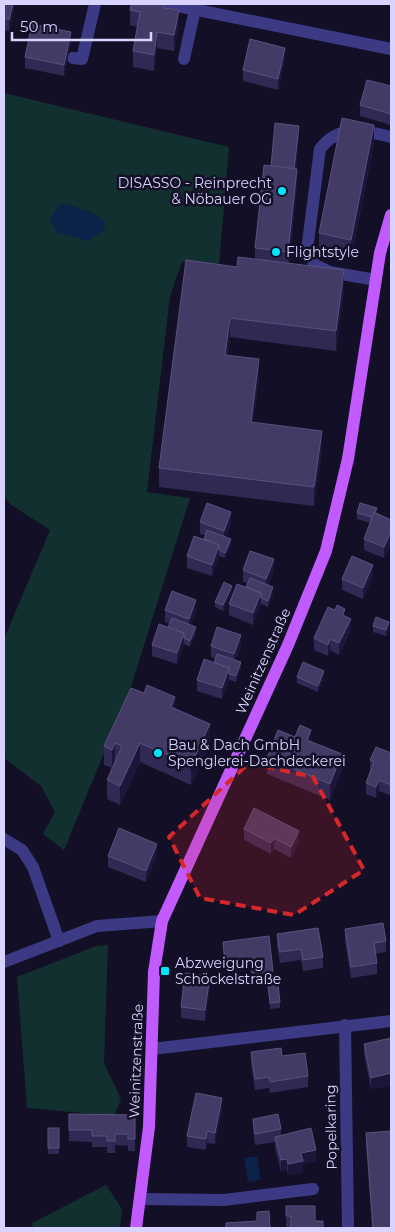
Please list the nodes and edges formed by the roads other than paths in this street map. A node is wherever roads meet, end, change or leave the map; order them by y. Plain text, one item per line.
1 (95, 4) edge
2 (173, 4) edge
3 (195, 9) junction
4 (391, 49) edge
5 (73, 58) dead end
6 (184, 59) dead end
7 (391, 137) edge
8 (391, 215) edge
9 (376, 280) junction
10 (4, 839) edge
11 (162, 921) junction
12 (59, 941) junction
13 (4, 962) edge
14 (391, 1021) edge
15 (345, 1026) junction
16 (152, 1049) junction
17 (313, 1189) dead end
18 (141, 1200) junction
19 (136, 1228) edge
20 (348, 1228) edge

1 - 5 street
2 - 3 street
3 - 4 street
3 - 6 street
7 - 9 street
8 - 9 main road, Weinitzenstraße
9 - 11 main road, Weinitzenstraße
10 - 12 street
11 - 12 street
11 - 16 main road, Weinitzenstraße
12 - 13 street
14 - 15 street
15 - 16 street
15 - 20 street, Popelkaring
16 - 18 main road, Weinitzenstraße
17 - 18 street
18 - 19 main road, Weinitzenstraße

